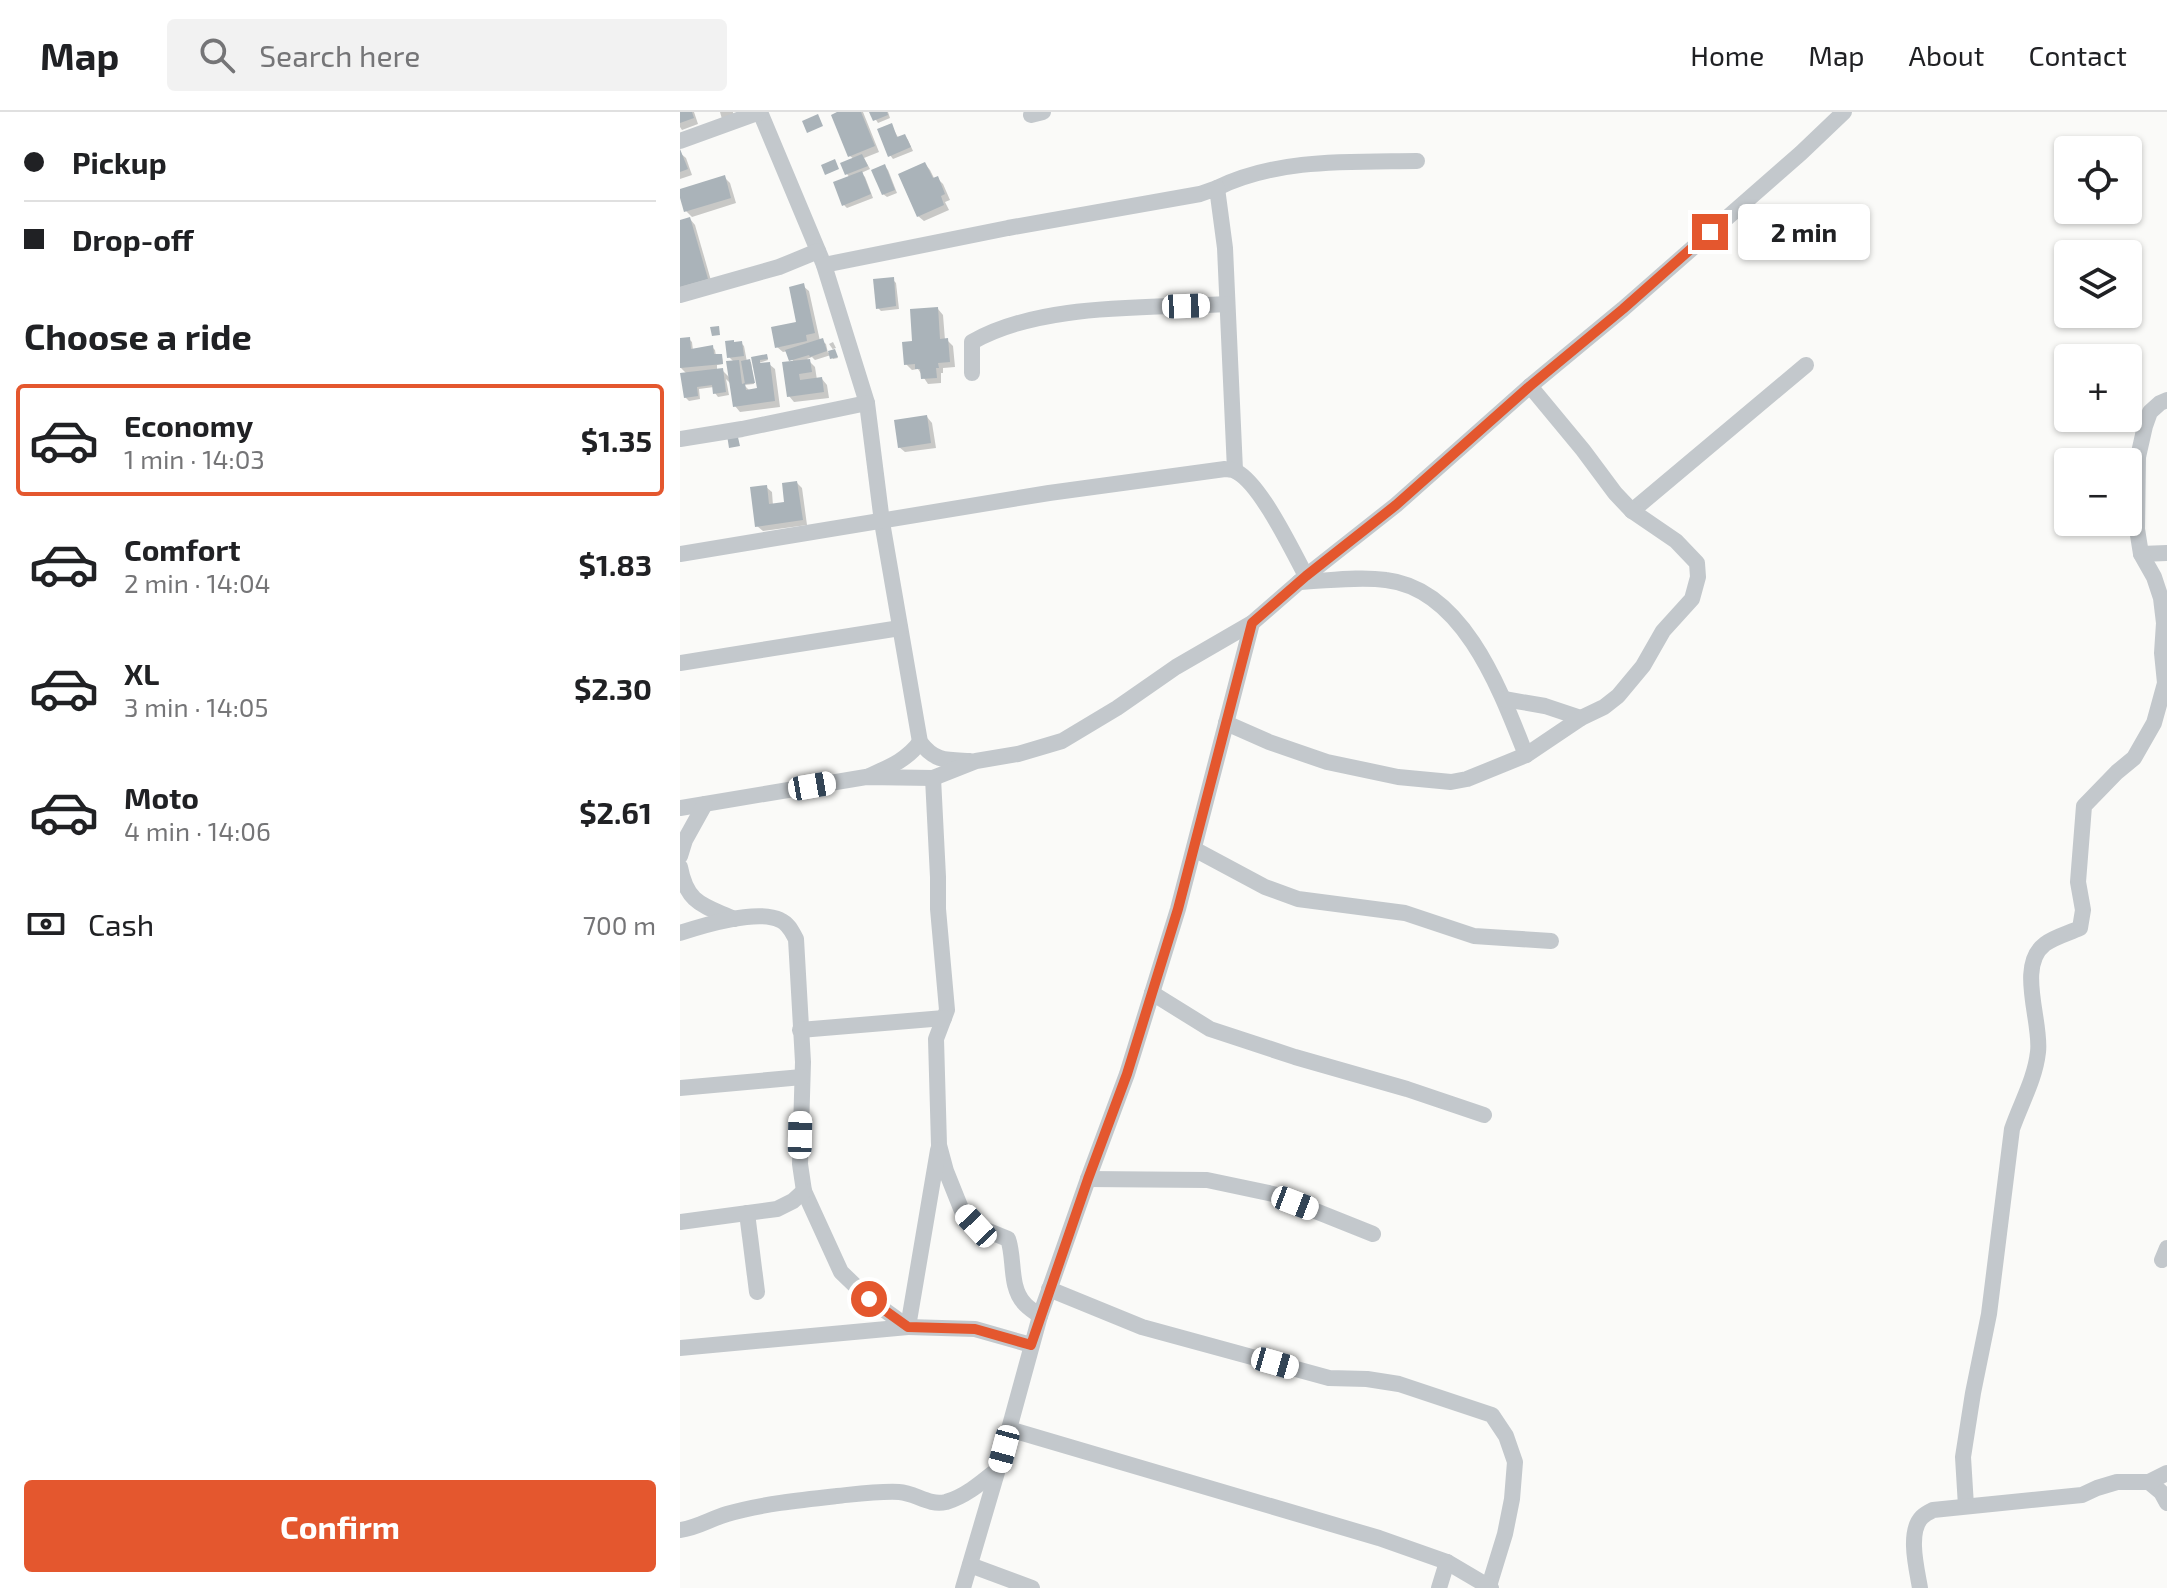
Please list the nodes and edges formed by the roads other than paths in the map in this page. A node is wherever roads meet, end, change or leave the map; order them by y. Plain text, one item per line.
1 (760, 112) edge
2 (1844, 112) edge
3 (680, 141) edge
4 (1417, 161) dead end
5 (1217, 188) junction
6 (821, 258) junction
7 (680, 295) edge
8 (1227, 304) junction
9 (1806, 365) dead end
10 (972, 373) dead end
11 (1530, 386) junction
12 (2167, 400) edge
13 (867, 403) junction
14 (680, 439) edge
15 (1235, 470) junction
16 (1632, 511) junction
17 (882, 522) junction
18 (2167, 553) edge
19 (680, 554) edge
20 (2141, 554) junction
21 (1303, 579) junction
22 (1252, 623) junction
23 (900, 628) junction
24 (680, 663) edge
25 (2166, 683) edge
26 (1504, 699) junction
27 (1581, 718) junction
28 (1226, 723) junction
29 (920, 742) junction
30 (1526, 755) junction
31 (976, 761) junction
32 (866, 777) junction
33 (933, 778) junction
34 (705, 804) junction
35 (680, 808) edge
36 (1194, 849) junction
37 (680, 856) edge
38 (680, 867) edge
39 (734, 919) junction
40 (680, 933) edge
41 (1551, 941) dead end
42 (1152, 993) junction
43 (944, 1018) junction
44 (800, 1030) junction
45 (802, 1077) junction
46 (680, 1088) edge
47 (1484, 1115) dead end
48 (939, 1145) junction
49 (1088, 1179) junction
50 (804, 1191) junction
51 (747, 1213) junction
52 (680, 1222) edge
53 (1373, 1234) dead end
54 (1049, 1289) junction
55 (757, 1292) dead end
56 (1040, 1316) junction
57 (908, 1327) junction
58 (1031, 1345) junction
59 (680, 1348) edge
60 (1009, 1429) junction
61 (998, 1469) junction
62 (2167, 1473) edge
63 (2149, 1482) junction
64 (2167, 1503) edge
65 (1966, 1506) junction
66 (680, 1530) edge
67 (1447, 1562) junction
68 (970, 1565) junction
69 (1490, 1587) edge
70 (963, 1588) edge
71 (1032, 1588) edge
72 (1439, 1588) edge
73 (1920, 1588) edge

1 - 3 street
1 - 6 street
2 - 11 street
4 - 5 street
5 - 6 street
5 - 8 street
6 - 7 street
6 - 13 street
8 - 10 street
8 - 15 street
9 - 16 street
11 - 16 street
11 - 21 street
12 - 20 street
13 - 14 street
13 - 17 street
15 - 17 street
15 - 21 street
16 - 27 street
17 - 19 street
17 - 23 street
18 - 20 street
20 - 25 street
21 - 22 street
21 - 26 street
22 - 28 street
22 - 31 street
23 - 24 street
23 - 29 street
25 - 65 street
26 - 27 street
26 - 30 street
27 - 30 street
28 - 30 street
28 - 36 street
29 - 31 street
29 - 32 street
31 - 33 street
32 - 33 street
32 - 34 street
33 - 43 street
34 - 35 street
34 - 37 street
36 - 41 street
36 - 42 street
38 - 39 street
39 - 40 street
39 - 44 street
42 - 47 street
42 - 49 street
43 - 44 street
43 - 48 street
44 - 45 street
45 - 46 street
45 - 50 street
48 - 56 street
48 - 57 street
49 - 53 street
49 - 54 street
50 - 51 street
50 - 57 street
51 - 52 street
51 - 55 street
54 - 56 street
54 - 69 street
56 - 58 street
57 - 58 street
57 - 59 street
58 - 60 street
60 - 61 street
60 - 67 street
61 - 66 street
61 - 68 street
62 - 63 street
63 - 64 street
63 - 65 street
65 - 73 street
67 - 69 street
67 - 72 street
68 - 70 street
68 - 71 street

